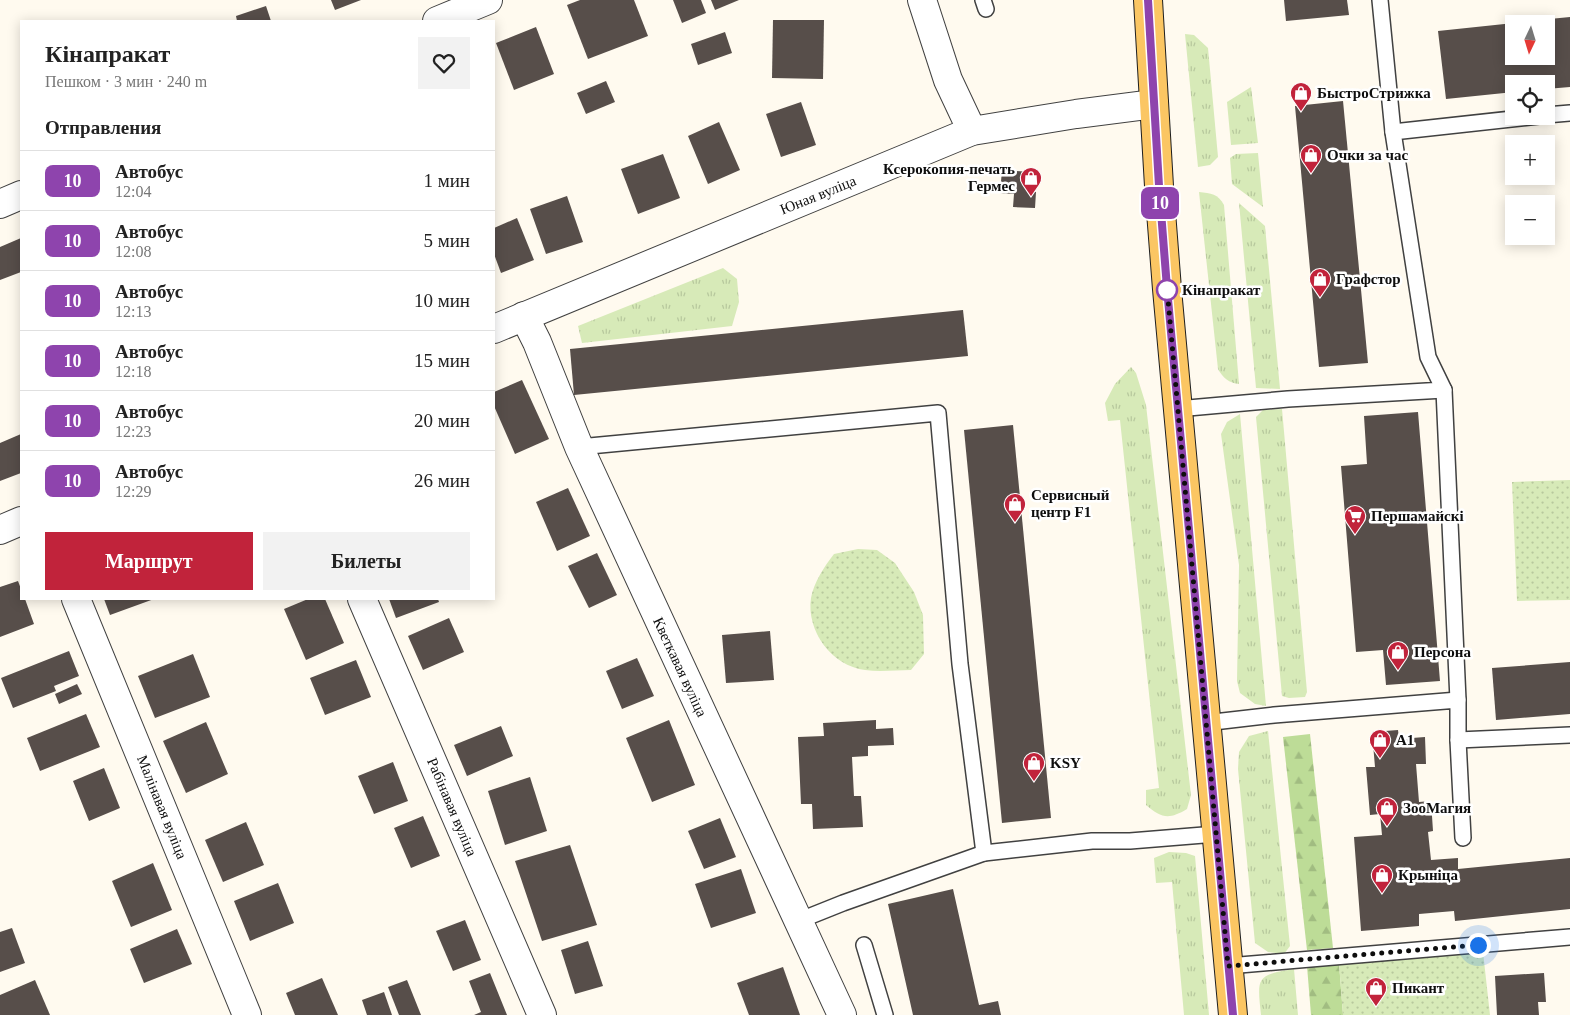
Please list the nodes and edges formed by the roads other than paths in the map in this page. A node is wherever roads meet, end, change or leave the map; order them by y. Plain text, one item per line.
1 (488, 0) edge
2 (922, 0) edge
3 (1148, 0) edge
4 (1380, 0) edge
5 (439, 20) edge
6 (1154, 104) junction
7 (1570, 113) edge
8 (1555, 114) edge
9 (1505, 120) edge
10 (972, 131) junction
11 (1393, 132) junction
12 (20, 195) edge
13 (0, 204) edge
14 (524, 316) junction
15 (495, 329) edge
16 (1444, 390) junction
17 (1177, 409) junction
18 (579, 447) junction
19 (20, 521) edge
20 (0, 530) edge
21 (76, 600) edge
22 (362, 600) edge
23 (1458, 700) junction
24 (1205, 723) junction
25 (1570, 735) edge
26 (1458, 740) junction
27 (1216, 834) junction
28 (1462, 838) dead end
29 (984, 853) junction
30 (798, 921) junction
31 (1570, 937) edge
32 (864, 945) dead end
33 (1228, 966) junction
34 (247, 1015) edge
35 (542, 1015) edge
36 (842, 1015) edge
37 (885, 1015) edge
38 (1233, 1015) edge

1 - 5 street
2 - 10 street
3 - 6 main road
4 - 11 lane
6 - 10 street, Юная вуліца
6 - 17 main road
7 - 8 lane
9 - 11 lane
10 - 14 street, Юная вуліца
11 - 16 lane
12 - 13 street
14 - 15 street, Юная вуліца
14 - 18 street, Кветкавая вуліца
16 - 17 lane
16 - 23 lane
17 - 24 main road
18 - 29 lane
18 - 30 street, Кветкавая вуліца
19 - 20 street
21 - 34 street, Малінавая вуліца
22 - 35 street, Рабінавая вуліца
23 - 24 lane
23 - 26 lane
24 - 27 main road
25 - 26 lane
26 - 28 lane
27 - 29 lane
27 - 33 main road
29 - 30 lane
30 - 36 street, Кветкавая вуліца
31 - 33 lane
32 - 37 lane
33 - 38 main road

